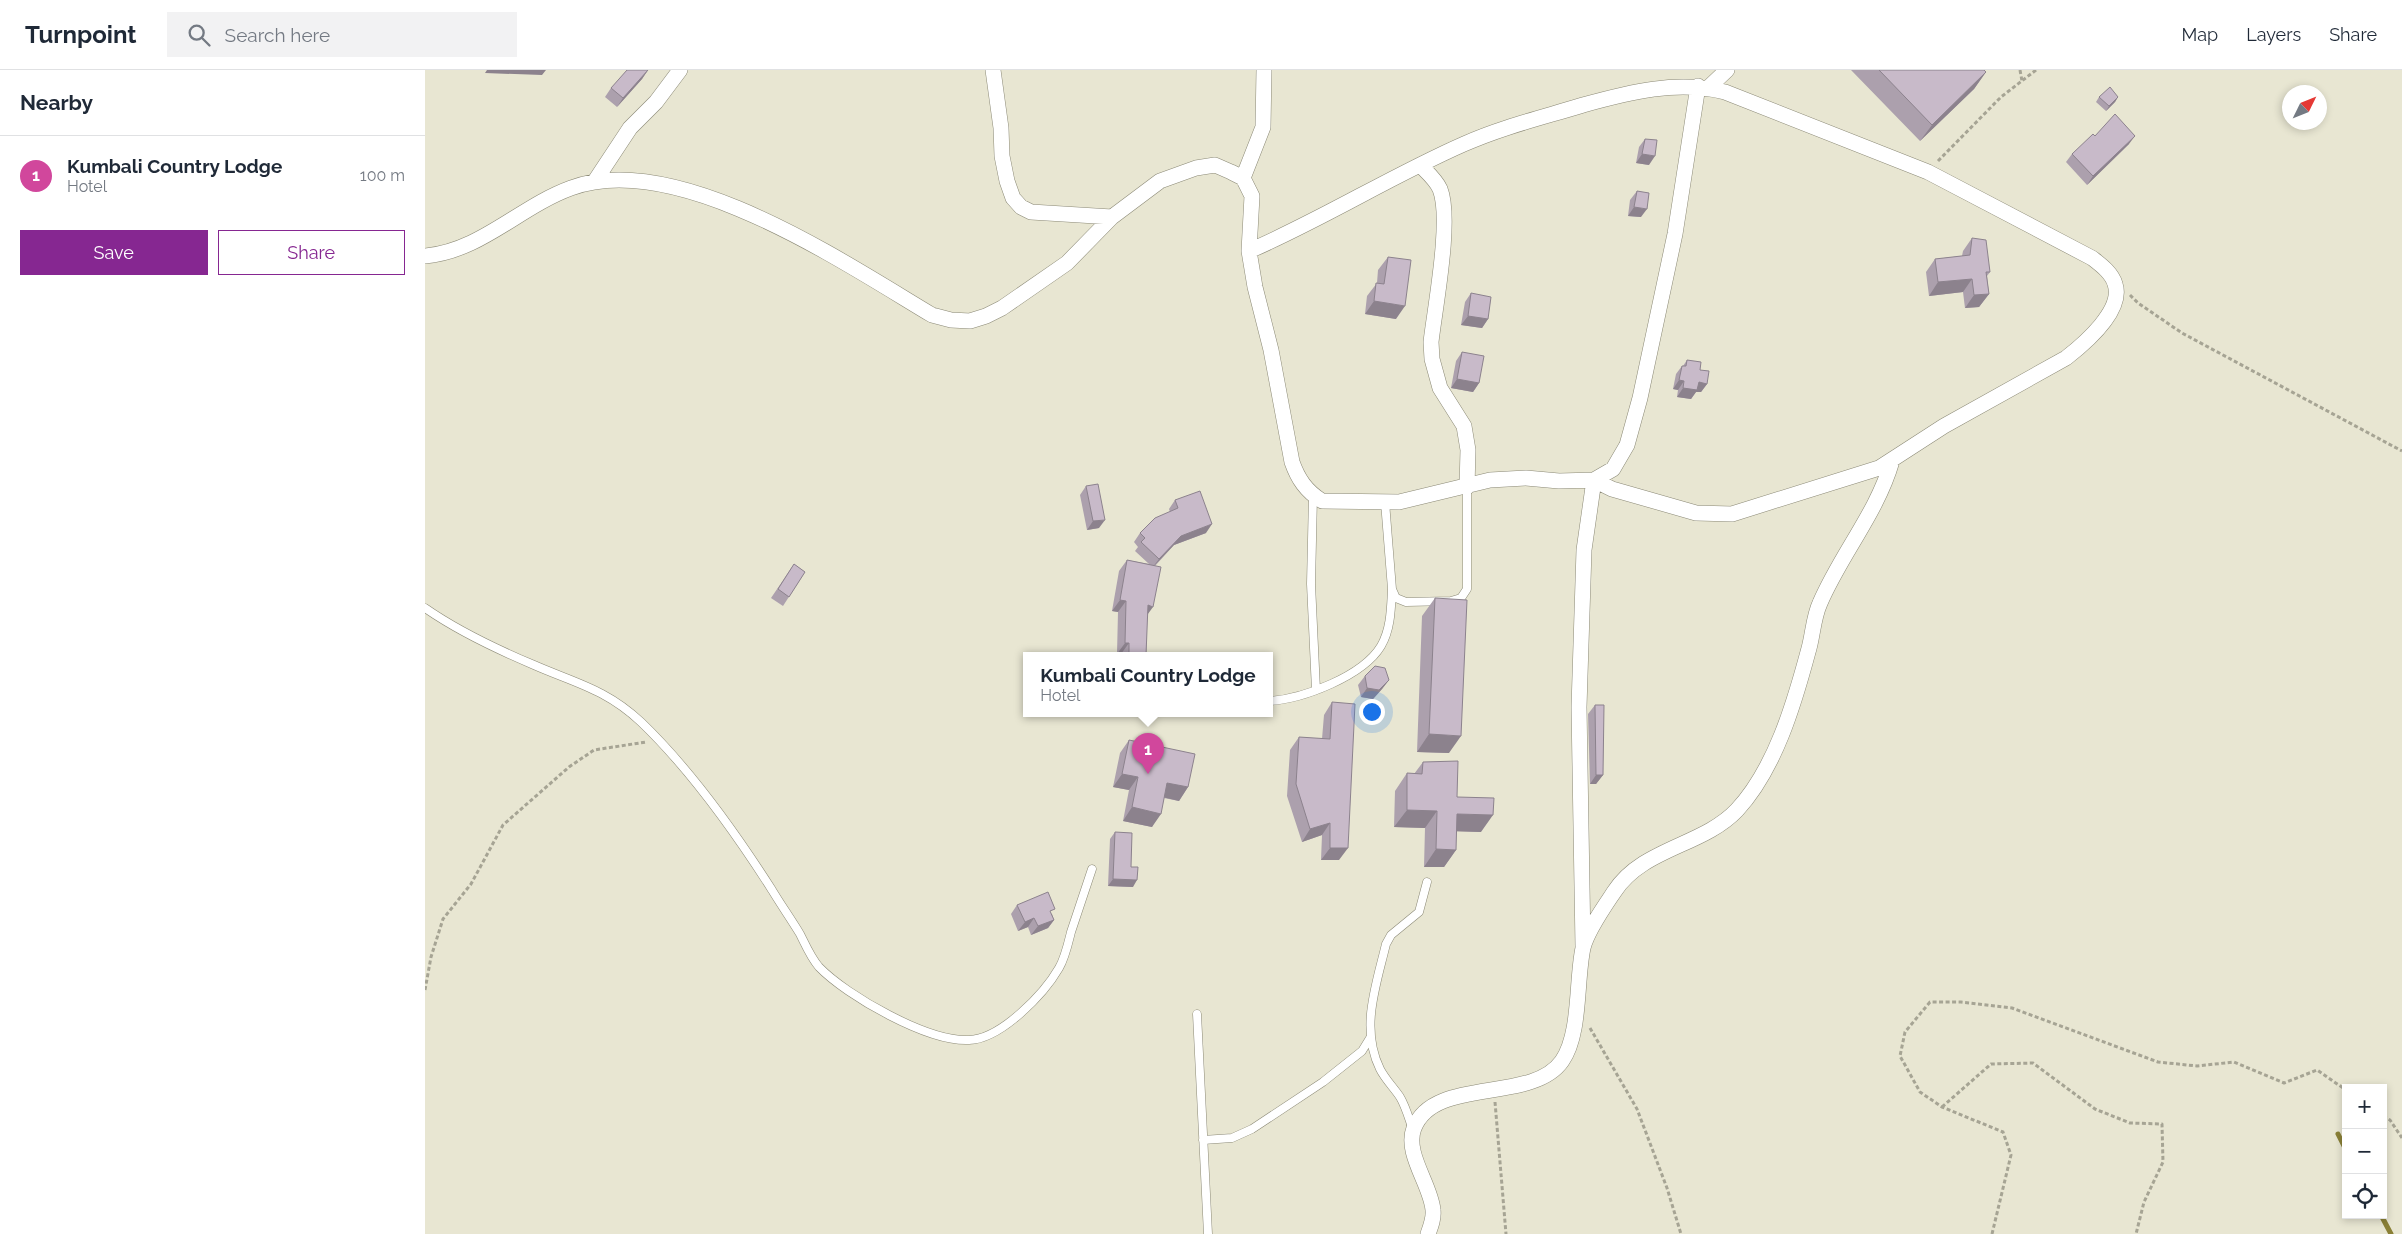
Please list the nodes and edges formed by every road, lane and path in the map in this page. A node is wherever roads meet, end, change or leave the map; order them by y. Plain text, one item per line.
1 (680, 70) edge
2 (993, 70) edge
3 (1264, 70) edge
4 (1727, 70) edge
5 (2020, 70) edge
6 (2036, 70) edge
7 (2022, 81) junction
8 (1703, 87) junction
9 (1421, 166) junction
10 (1928, 172) junction
11 (1243, 178) junction
12 (595, 181) junction
13 (1113, 217) junction
14 (1249, 251) junction
15 (425, 256) edge
16 (2126, 290) dead end
17 (2402, 451) edge
18 (1892, 461) junction
19 (1594, 480) junction
20 (1467, 486) junction
21 (1313, 496) junction
22 (1385, 502) junction
23 (1392, 589) junction
24 (425, 608) edge
25 (1316, 690) junction
26 (1273, 701) edge
27 (657, 741) junction
28 (1092, 870) dead end
29 (1427, 882) dead end
30 (1583, 946) junction
31 (425, 990) edge
32 (1577, 1006) junction
33 (1197, 1014) dead end
34 (1370, 1038) junction
35 (2342, 1087) edge
36 (1493, 1089) junction
37 (1942, 1108) junction
38 (2387, 1118) edge
39 (1413, 1130) junction
40 (2402, 1138) edge
41 (1203, 1140) junction
42 (1208, 1234) edge
43 (1428, 1234) edge
44 (1506, 1234) edge
45 (1681, 1234) edge
46 (1992, 1234) edge
47 (2135, 1234) edge

1 - 12 street
2 - 13 street
3 - 11 street
4 - 8 street
5 - 7 path
6 - 7 path
7 - 10 path
8 - 9 street
8 - 10 street
8 - 19 street
9 - 14 street
9 - 20 street
10 - 18 street
11 - 13 street
11 - 14 street
12 - 13 street
12 - 15 street
14 - 21 street
16 - 17 path
18 - 19 street
18 - 30 street
19 - 20 street
19 - 30 street
20 - 22 street
20 - 23 lane
21 - 22 street
21 - 25 lane
22 - 23 lane
23 - 25 lane
24 - 27 lane
25 - 26 lane
27 - 28 lane
27 - 31 path
29 - 34 lane
30 - 32 street
32 - 36 street
32 - 45 path
33 - 41 lane
34 - 39 lane
34 - 41 lane
35 - 37 path
36 - 39 street
36 - 44 path
37 - 46 path
37 - 47 path
38 - 40 path
39 - 43 street
41 - 42 lane

